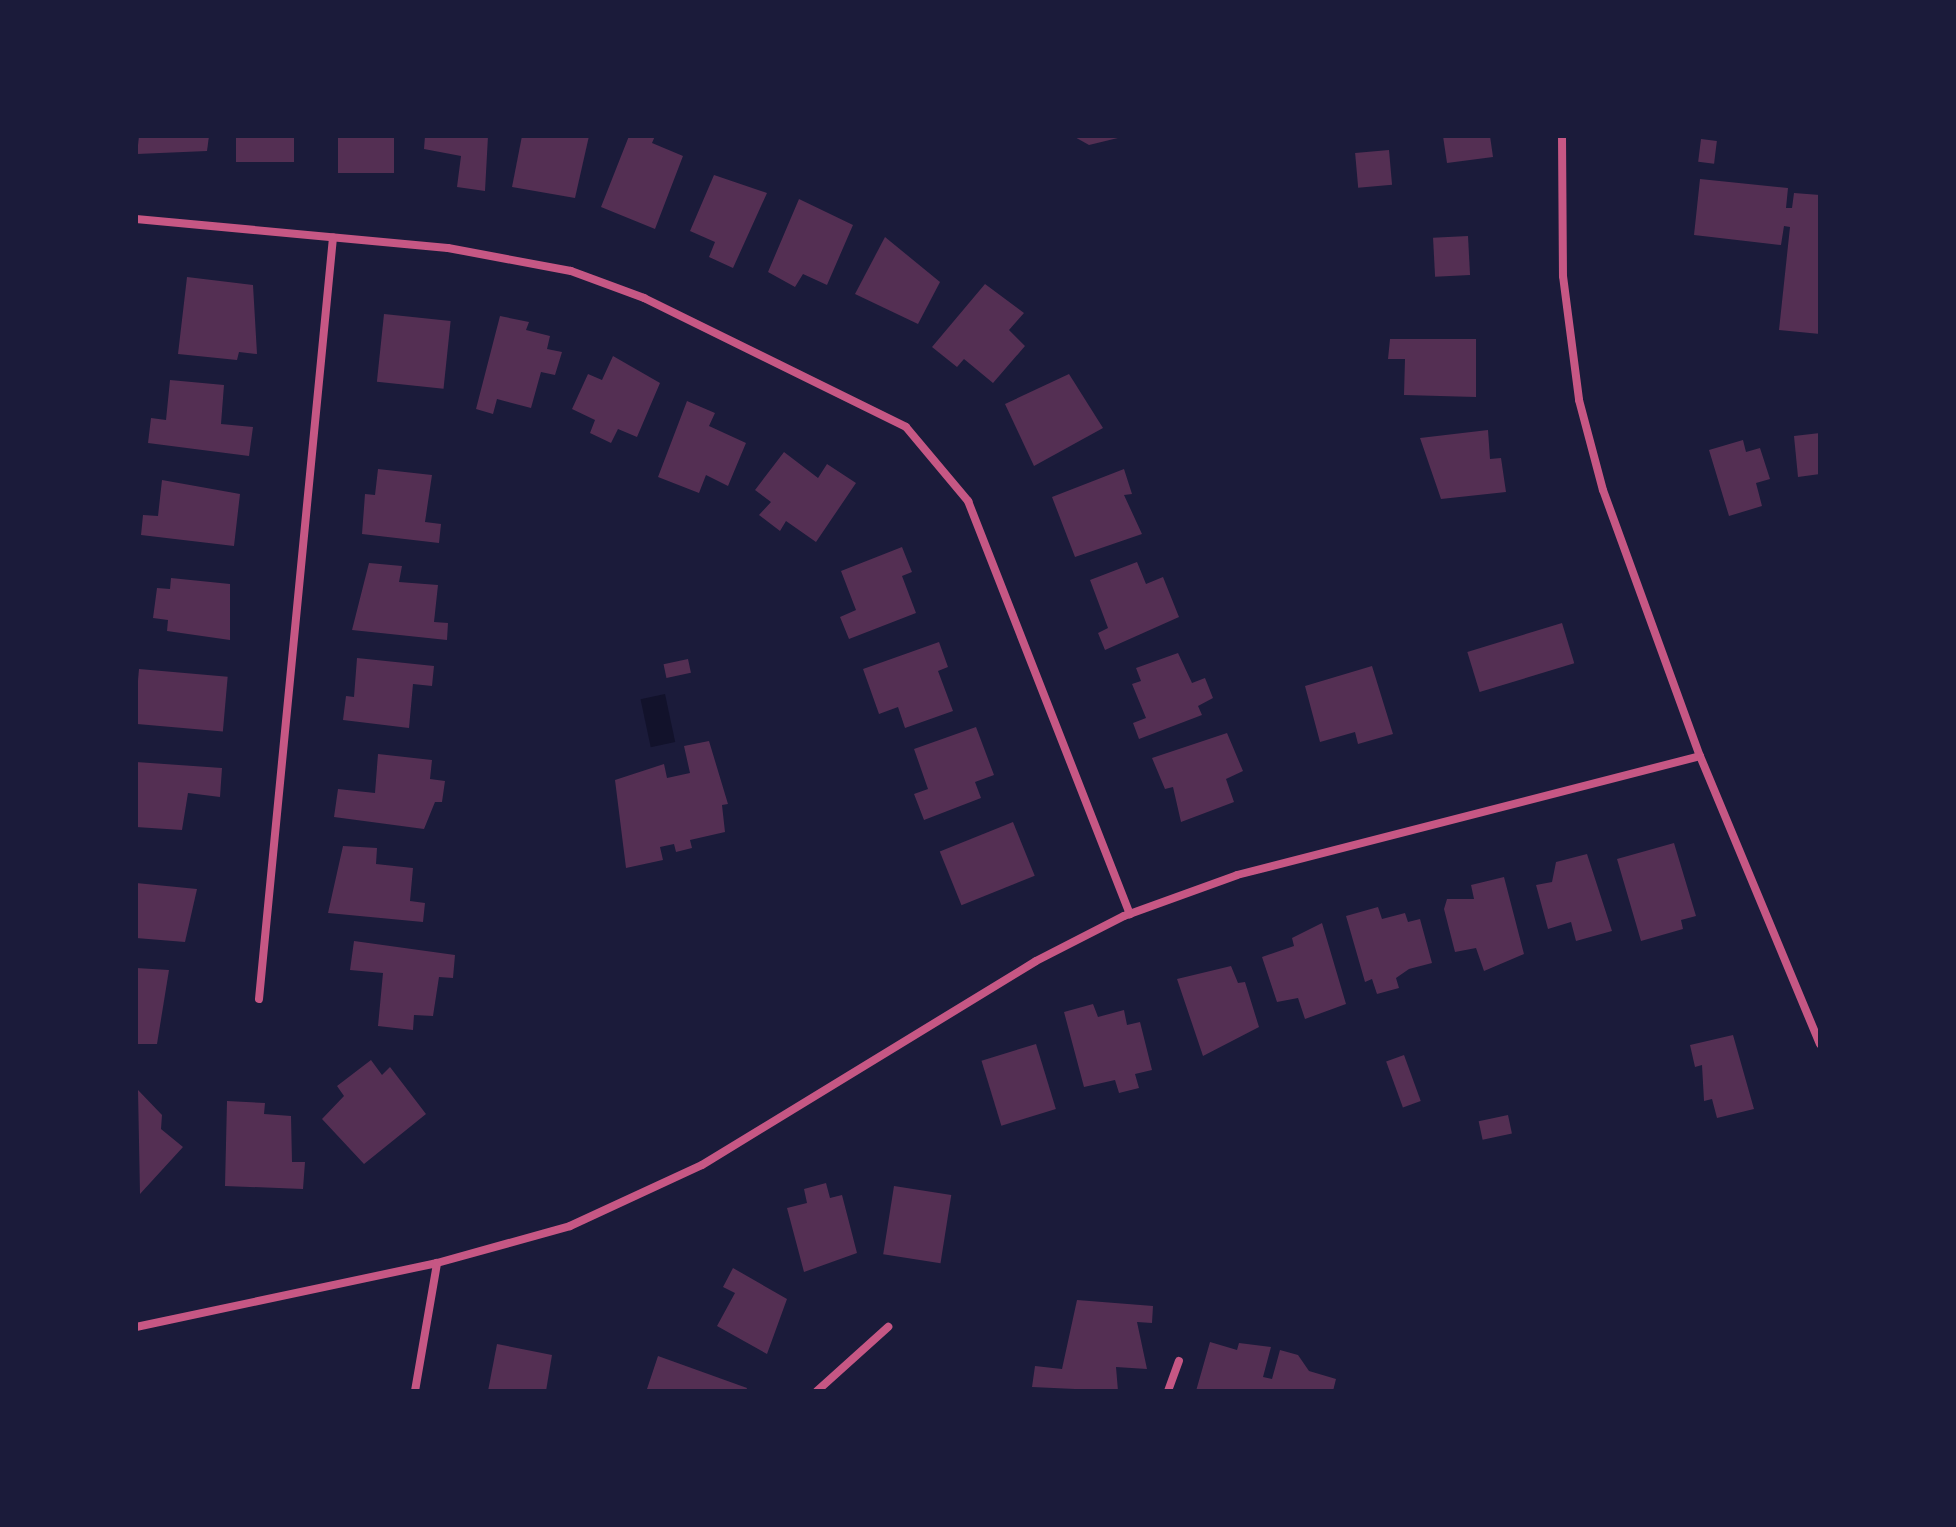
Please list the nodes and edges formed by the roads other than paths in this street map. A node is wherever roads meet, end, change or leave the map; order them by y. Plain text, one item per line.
1 (1562, 136) edge
2 (136, 219) edge
3 (333, 238) junction
4 (1700, 756) junction
5 (1130, 914) junction
6 (259, 999) dead end
7 (1820, 1044) edge
8 (437, 1263) junction
9 (136, 1327) edge
10 (888, 1327) dead end
11 (1179, 1361) dead end
12 (415, 1391) edge
13 (817, 1391) edge
14 (1168, 1391) edge

1 - 4 street
2 - 3 street
3 - 5 street
3 - 6 street
4 - 5 street
4 - 7 street
5 - 8 street
8 - 9 street
8 - 12 street
10 - 13 street
11 - 14 street

